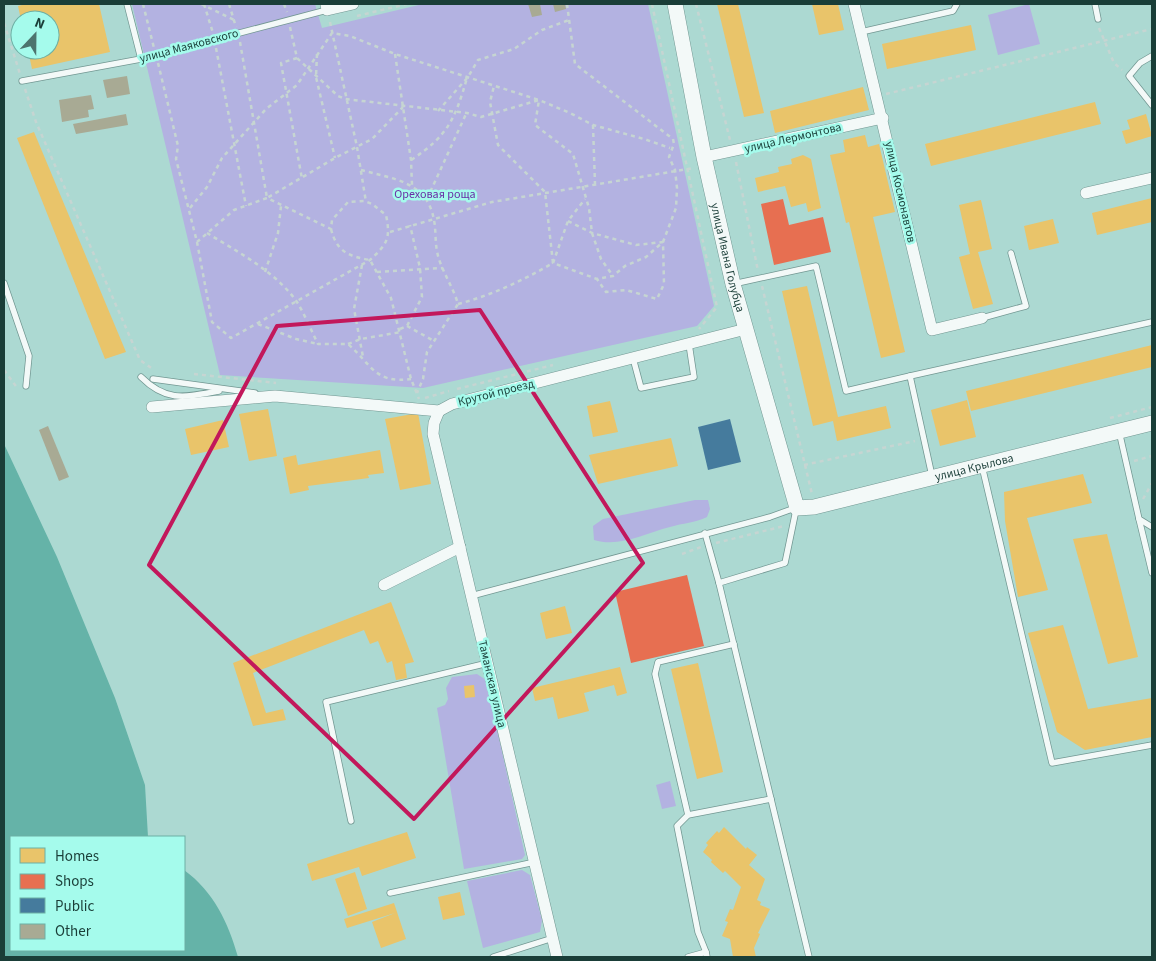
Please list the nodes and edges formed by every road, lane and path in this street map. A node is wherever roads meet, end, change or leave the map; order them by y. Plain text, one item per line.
1 (127, 4) edge
2 (143, 4) edge
3 (229, 4) edge
4 (284, 4) edge
5 (353, 4) edge
6 (407, 4) edge
7 (567, 4) edge
8 (652, 4) edge
9 (675, 4) edge
10 (696, 4) edge
11 (854, 4) edge
12 (957, 4) edge
13 (1095, 4) edge
14 (203, 5) edge
15 (327, 7) edge
16 (356, 16) dead end
17 (234, 20) junction
18 (288, 20) junction
19 (338, 20) dead end
20 (569, 20) junction
21 (1098, 20) joint
22 (4, 23) edge
23 (1152, 29) edge
24 (861, 32) junction
25 (238, 33) junction
26 (332, 33) junction
27 (215, 39) junction
28 (1103, 41) junction
29 (317, 54) junction
30 (394, 54) junction
31 (156, 55) junction
32 (1152, 56) edge
33 (297, 58) junction
34 (141, 59) junction
35 (307, 68) junction
36 (1129, 76) junction
37 (316, 77) junction
38 (468, 77) junction
39 (22, 81) junction
40 (494, 86) junction
41 (286, 93) junction
42 (877, 97) junction
43 (345, 99) junction
44 (539, 100) junction
45 (1152, 105) edge
46 (403, 107) junction
47 (438, 111) junction
48 (457, 113) junction
49 (467, 113) junction
50 (491, 114) junction
51 (882, 118) junction
52 (255, 121) junction
53 (593, 125) junction
54 (233, 145) junction
55 (357, 146) junction
56 (670, 148) junction
57 (734, 156) junction
58 (335, 158) junction
59 (411, 160) junction
60 (706, 162) junction
61 (688, 168) junction
62 (361, 170) junction
63 (676, 170) junction
64 (1152, 178) edge
65 (302, 179) junction
66 (595, 184) junction
67 (412, 185) junction
68 (582, 186) junction
69 (545, 192) junction
70 (1086, 193) dead end
71 (267, 198) junction
72 (427, 199) junction
73 (585, 199) junction
74 (366, 202) junction
75 (281, 205) junction
76 (246, 206) junction
77 (189, 208) junction
78 (434, 219) junction
79 (568, 221) junction
80 (410, 224) junction
81 (331, 229) junction
82 (390, 232) junction
83 (207, 233) junction
84 (592, 233) junction
85 (197, 242) junction
86 (663, 242) junction
87 (1011, 253) dead end
88 (370, 260) junction
89 (553, 263) junction
90 (362, 265) junction
91 (420, 268) junction
92 (443, 268) junction
93 (265, 272) junction
94 (377, 272) junction
95 (613, 276) junction
96 (597, 278) junction
97 (760, 278) junction
98 (4, 283) edge
99 (734, 284) junction
100 (297, 302) junction
101 (458, 304) junction
102 (982, 318) joint
103 (1152, 322) edge
104 (258, 324) junction
105 (407, 326) junction
106 (746, 329) junction
107 (400, 330) junction
108 (697, 332) dead end
109 (361, 339) junction
110 (434, 341) junction
111 (318, 344) junction
112 (348, 344) junction
113 (689, 344) junction
114 (363, 358) junction
115 (633, 358) junction
116 (562, 363) dead end
117 (4, 370) edge
118 (161, 371) dead end
119 (191, 374) dead end
120 (910, 376) junction
121 (141, 377) dead end
122 (411, 379) junction
123 (153, 380) dead end
124 (280, 384) dead end
125 (26, 386) joint
126 (226, 390) junction
127 (417, 394) junction
128 (275, 396) junction
129 (409, 398) dead end
130 (420, 405) junction
131 (152, 407) dead end
132 (439, 411) junction
133 (1152, 423) edge
134 (1119, 431) junction
135 (924, 440) junction
136 (1152, 456) edge
137 (1126, 463) junction
138 (804, 465) junction
139 (982, 466) junction
140 (933, 478) junction
141 (1152, 483) edge
142 (820, 492) dead end
143 (797, 508) junction
144 (1137, 511) junction
145 (1139, 519) junction
146 (792, 524) junction
147 (1152, 527) edge
148 (705, 533) junction
149 (708, 545) junction
150 (460, 547) junction
151 (682, 554) dead end
152 (1152, 573) edge
153 (719, 583) junction
154 (384, 585) dead end
155 (471, 596) junction
156 (734, 644) junction
157 (488, 663) junction
158 (1152, 745) edge
159 (771, 799) junction
160 (688, 815) junction
161 (351, 821) dead end
162 (535, 862) junction
163 (390, 893) dead end
164 (553, 938) junction
165 (707, 955) edge
166 (493, 957) edge
167 (557, 957) edge
168 (688, 957) edge
169 (809, 957) edge

1 - 34 lane
2 - 31 path
3 - 17 path
4 - 18 path
5 - 15 street, улица Маяковского
6 - 16 path
7 - 20 path
8 - 61 path
9 - 60 street, улица Ивана Голубца
10 - 57 path
11 - 24 street, улица Космонавтов
12 - 24 lane
13 - 21 lane
14 - 17 path
14 - 27 path
15 - 18 lane, улица Маяковского
17 - 25 path
18 - 25 lane, улица Маяковского
18 - 33 path
19 - 26 path
20 - 38 path
20 - 56 path
21 - 28 path
22 - 39 path
23 - 28 path
24 - 42 street, улица Космонавтов
25 - 27 lane, улица Маяковского
25 - 52 path
26 - 29 path
26 - 30 path
26 - 43 path
27 - 31 lane, улица Маяковского
27 - 54 path
28 - 36 path
28 - 42 path
29 - 35 path
29 - 37 path
30 - 38 path
30 - 46 path
31 - 34 lane, улица Маяковского
31 - 77 path
32 - 36 lane
33 - 35 path
33 - 41 path
34 - 39 lane, улица Маяковского
35 - 37 path
35 - 41 path
36 - 45 lane
37 - 43 path
37 - 58 path
38 - 40 path
38 - 47 path
38 - 48 path
39 - 118 path
40 - 44 path
40 - 50 path
41 - 52 path
41 - 65 path
42 - 51 street, улица Космонавтов
43 - 46 path
43 - 55 path
44 - 50 path
44 - 53 path
44 - 68 path
46 - 47 path
46 - 55 path
46 - 59 path
47 - 48 path
48 - 49 path
48 - 59 path
49 - 50 path
49 - 72 path
50 - 69 path
51 - 57 street, улица Лермонтова
51 - 102 street, улица Космонавтов
52 - 54 path
52 - 71 path
53 - 56 path
53 - 66 path
54 - 76 path
54 - 77 path
55 - 58 path
55 - 62 path
56 - 63 path
57 - 60 street, улица Лермонтова
57 - 97 path
58 - 65 path
59 - 67 path
60 - 61 path
60 - 99 street, улица Ивана Голубца
61 - 63 path
61 - 108 path
62 - 67 path
62 - 74 path
63 - 66 path
63 - 86 path
64 - 70 street
65 - 71 path
66 - 68 path
67 - 72 path
68 - 69 path
68 - 73 path
69 - 78 path
69 - 89 path
71 - 75 path
71 - 76 path
72 - 78 path
73 - 79 path
73 - 84 path
74 - 81 path
74 - 82 path
75 - 81 path
75 - 93 path
76 - 83 path
77 - 85 path
78 - 80 path
78 - 92 path
79 - 84 path
79 - 89 path
80 - 82 path
80 - 91 path
81 - 88 path
82 - 88 path
83 - 85 path
83 - 93 path
84 - 86 path
84 - 95 path
85 - 104 path
86 - 95 path
86 - 96 path
87 - 102 lane
88 - 90 path
88 - 94 path
89 - 96 path
89 - 101 path
90 - 100 path
90 - 109 path
91 - 92 path
91 - 94 path
91 - 105 path
92 - 101 path
93 - 100 path
94 - 107 path
95 - 96 path
97 - 99 lane
97 - 120 lane
97 - 138 path
98 - 125 lane
99 - 106 street, улица Ивана Голубца
100 - 104 path
100 - 111 path
101 - 110 path
103 - 120 lane
104 - 111 path
105 - 107 path
105 - 110 path
106 - 113 street, Крутой проезд
106 - 143 street, улица Ивана Голубца
107 - 109 path
107 - 122 path
109 - 112 path
109 - 114 path
110 - 127 path
111 - 112 path
112 - 114 path
113 - 115 street, Крутой проезд
113 - 115 lane
114 - 122 path
115 - 132 street, Крутой проезд
116 - 130 path
117 - 125 path
119 - 124 path
120 - 135 lane
121 - 126 lane
122 - 127 path
123 - 126 lane
126 - 128 lane
127 - 130 path
128 - 130 street, Крутой проезд
128 - 131 street, Крутой проезд
129 - 130 path
130 - 132 street, Крутой проезд
132 - 150 street, Таманская улица
133 - 134 street, улица Крылова
134 - 137 lane
134 - 139 street, улица Крылова
135 - 138 path
135 - 140 lane
136 - 137 path
137 - 144 lane
138 - 142 path
139 - 140 street, улица Крылова
139 - 158 lane
140 - 143 street, улица Крылова
141 - 144 path
143 - 146 lane
143 - 148 lane
144 - 145 lane
145 - 147 lane
145 - 152 lane
146 - 149 path
146 - 153 lane
148 - 149 lane
148 - 155 lane
149 - 151 path
149 - 153 lane
150 - 154 street
150 - 155 street, Таманская улица
153 - 156 lane
155 - 157 street, Таманская улица
156 - 159 lane
156 - 160 lane
157 - 161 lane
157 - 162 street, Таманская улица
159 - 160 lane
159 - 169 lane
160 - 165 lane
162 - 163 lane
162 - 164 street, Таманская улица
164 - 166 lane
164 - 167 street, Таманская улица
165 - 168 lane

